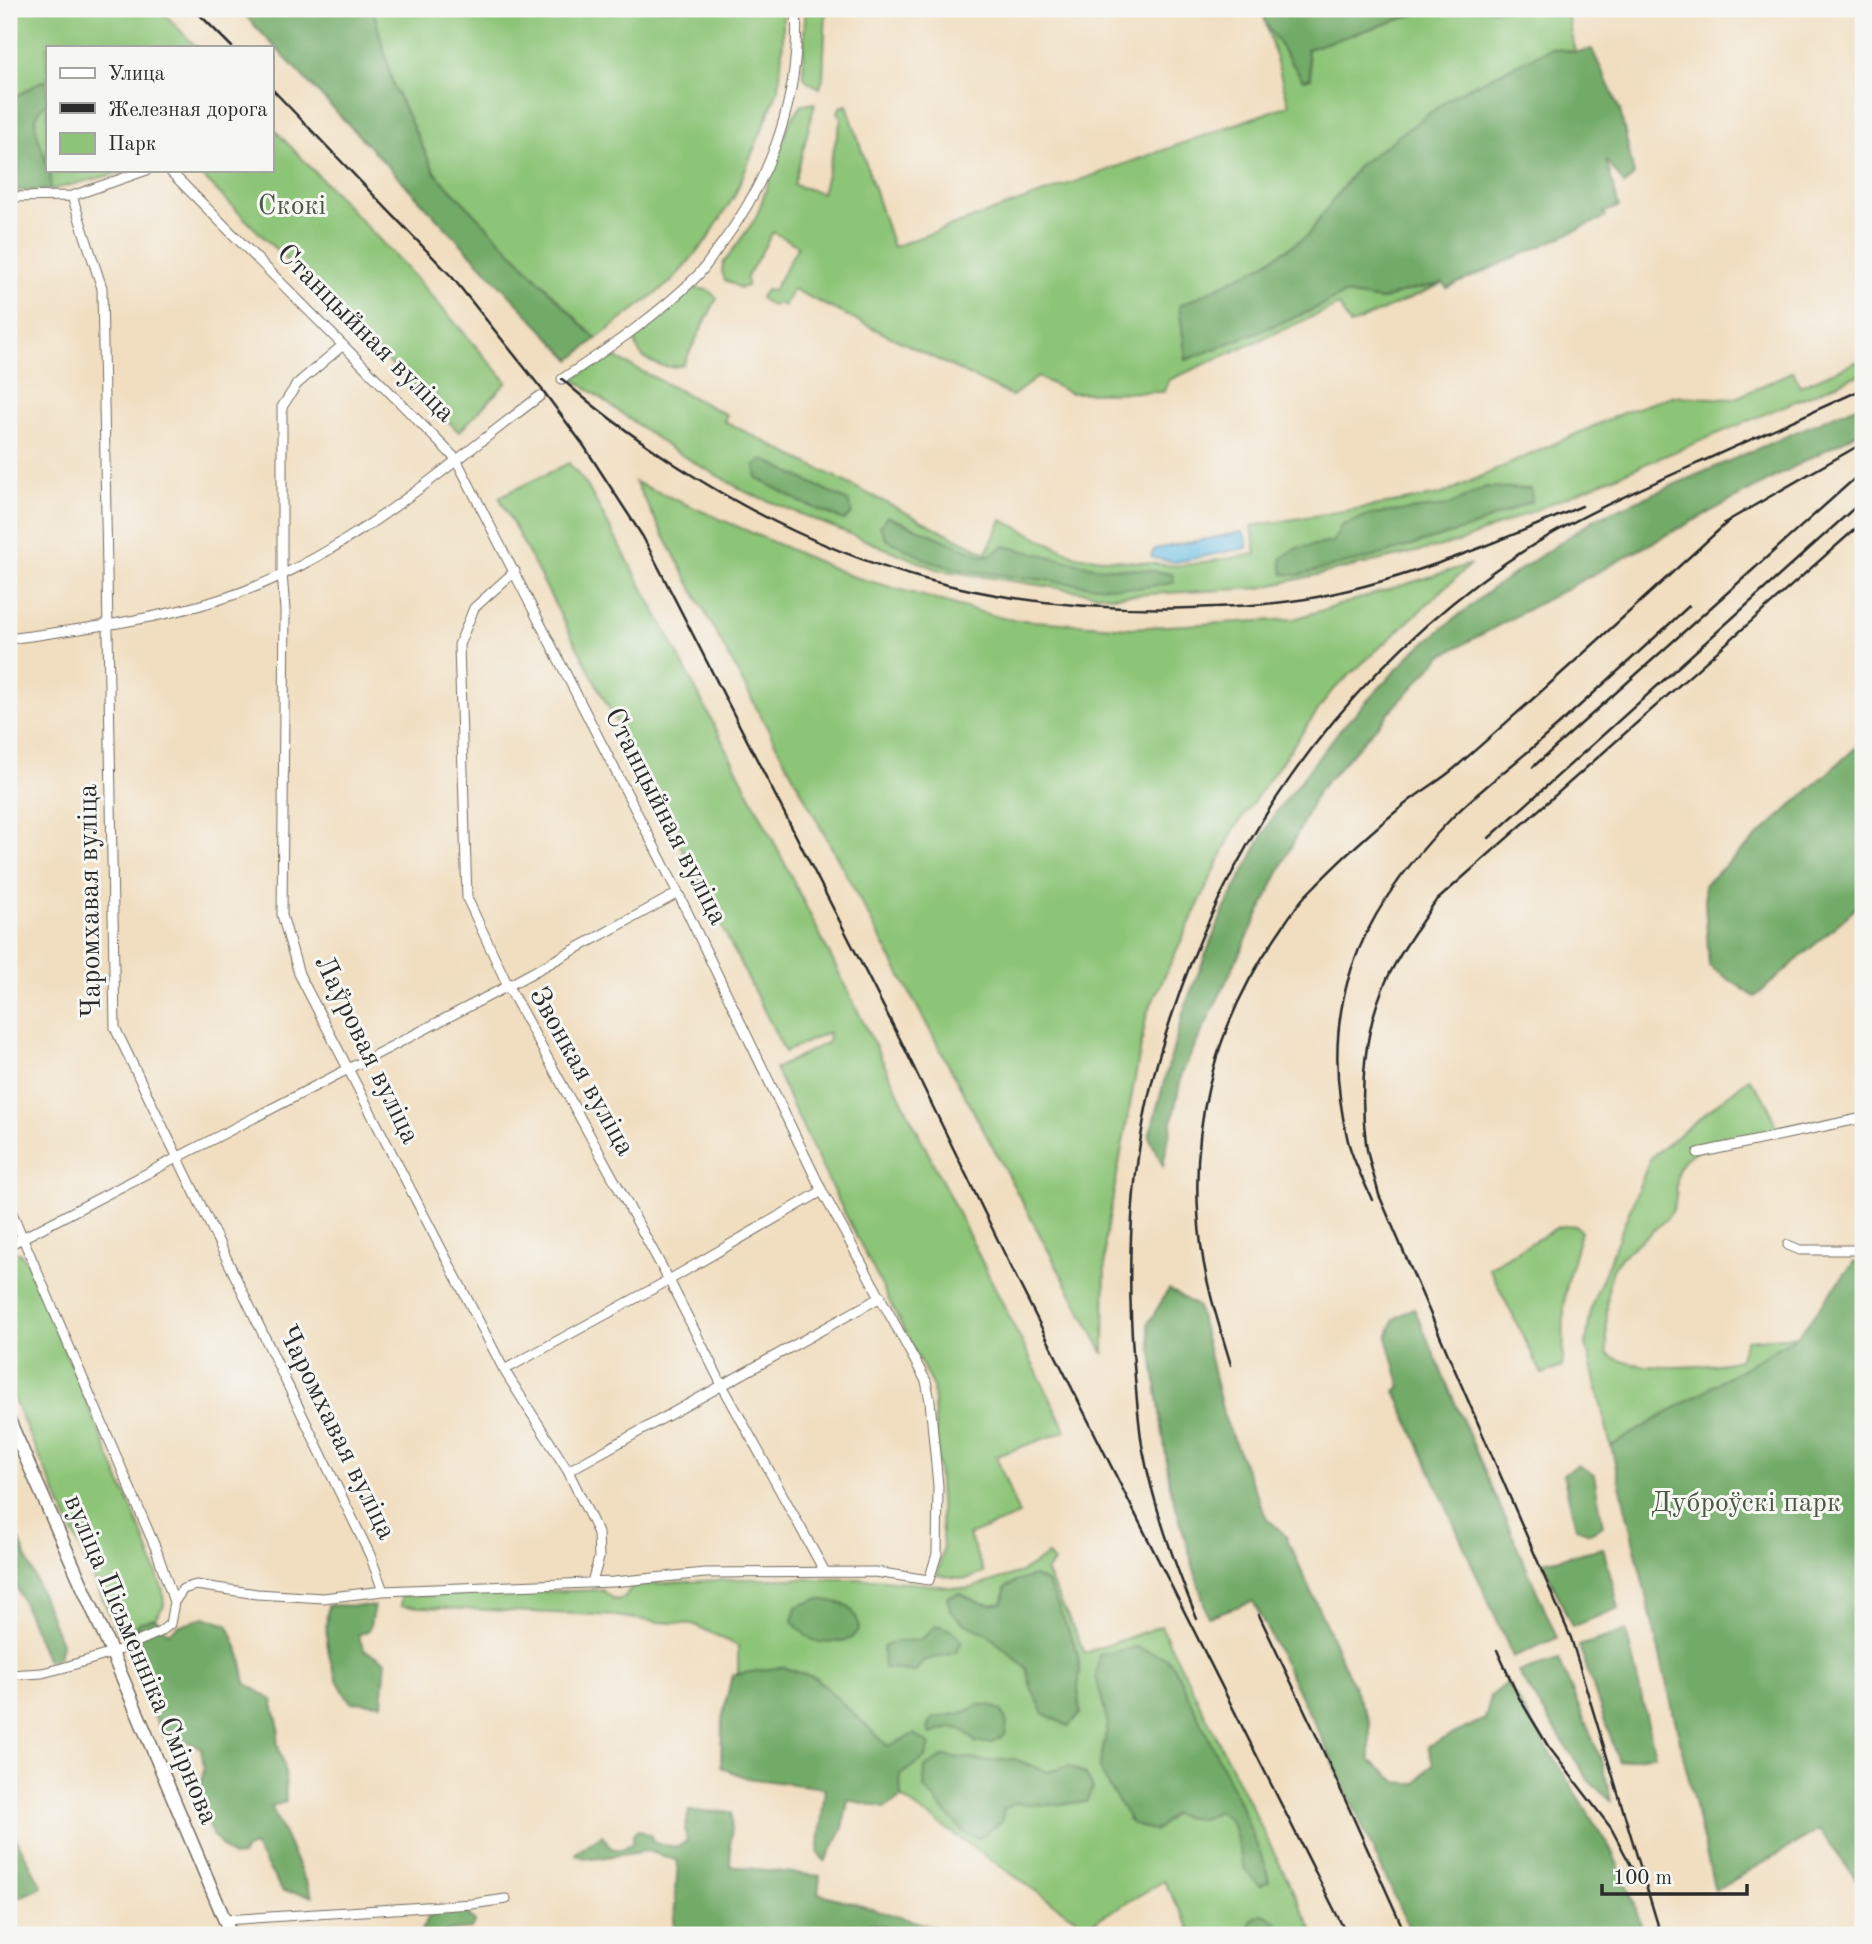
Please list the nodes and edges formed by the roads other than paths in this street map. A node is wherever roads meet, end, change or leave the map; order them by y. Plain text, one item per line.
1 (796, 9) edge
2 (141, 172) edge
3 (171, 172) edge
4 (72, 196) junction
5 (9, 197) edge
6 (343, 345) junction
7 (562, 379) dead end
8 (540, 396) dead end
9 (456, 459) junction
10 (515, 571) junction
11 (282, 574) junction
12 (108, 625) junction
13 (9, 639) edge
14 (678, 892) junction
15 (508, 986) junction
16 (346, 1070) junction
17 (1863, 1118) edge
18 (1698, 1153) dead end
19 (178, 1157) junction
20 (822, 1191) junction
21 (9, 1206) edge
22 (23, 1237) junction
23 (9, 1245) edge
24 (1788, 1245) dead end
25 (1863, 1250) edge
26 (669, 1280) junction
27 (881, 1297) junction
28 (504, 1370) junction
29 (722, 1385) junction
30 (9, 1420) edge
31 (568, 1471) junction
32 (825, 1572) junction
33 (592, 1582) junction
34 (383, 1591) junction
35 (174, 1602) junction
36 (111, 1653) junction
37 (9, 1675) edge
38 (506, 1899) dead end
39 (224, 1920) junction
40 (231, 1935) edge

1 - 7 street
2 - 4 street
3 - 6 street, Станцыйная вуліца
4 - 5 street
4 - 12 street, Чаромхавая вуліца
6 - 9 street, Станцыйная вуліца
6 - 11 street, Лаўровая вуліца
8 - 9 street
9 - 10 street, Станцыйная вуліца
9 - 11 street
10 - 14 street, Станцыйная вуліца
10 - 15 street, Звонкая вуліца
11 - 12 street
11 - 16 street, Лаўровая вуліца
12 - 13 street
12 - 19 street, Чаромхавая вуліца
14 - 15 street
14 - 20 street, Станцыйная вуліца
15 - 16 street
15 - 26 street, Звонкая вуліца
16 - 19 street
16 - 28 street, Лаўровая вуліца
17 - 18 street
19 - 22 street
19 - 34 street, Чаромхавая вуліца
20 - 26 street
20 - 27 street, Станцыйная вуліца
21 - 22 street, вуліца Пісьменніка Смірнова
22 - 23 street
22 - 35 street, вуліца Пісьменніка Смірнова
24 - 25 street
26 - 28 street
26 - 29 street, Звонкая вуліца
27 - 29 street
27 - 32 street, Станцыйная вуліца
28 - 31 street, Лаўровая вуліца
29 - 31 street
29 - 32 street, Звонкая вуліца
30 - 36 main road, вуліца Пісьменніка Смірнова
31 - 33 street, Лаўровая вуліца
32 - 33 street
33 - 34 street
34 - 35 street
35 - 36 street
36 - 37 street
36 - 39 main road, вуліца Пісьменніка Смірнова
38 - 39 street
39 - 40 main road, вуліца Пісьменніка Смірнова

